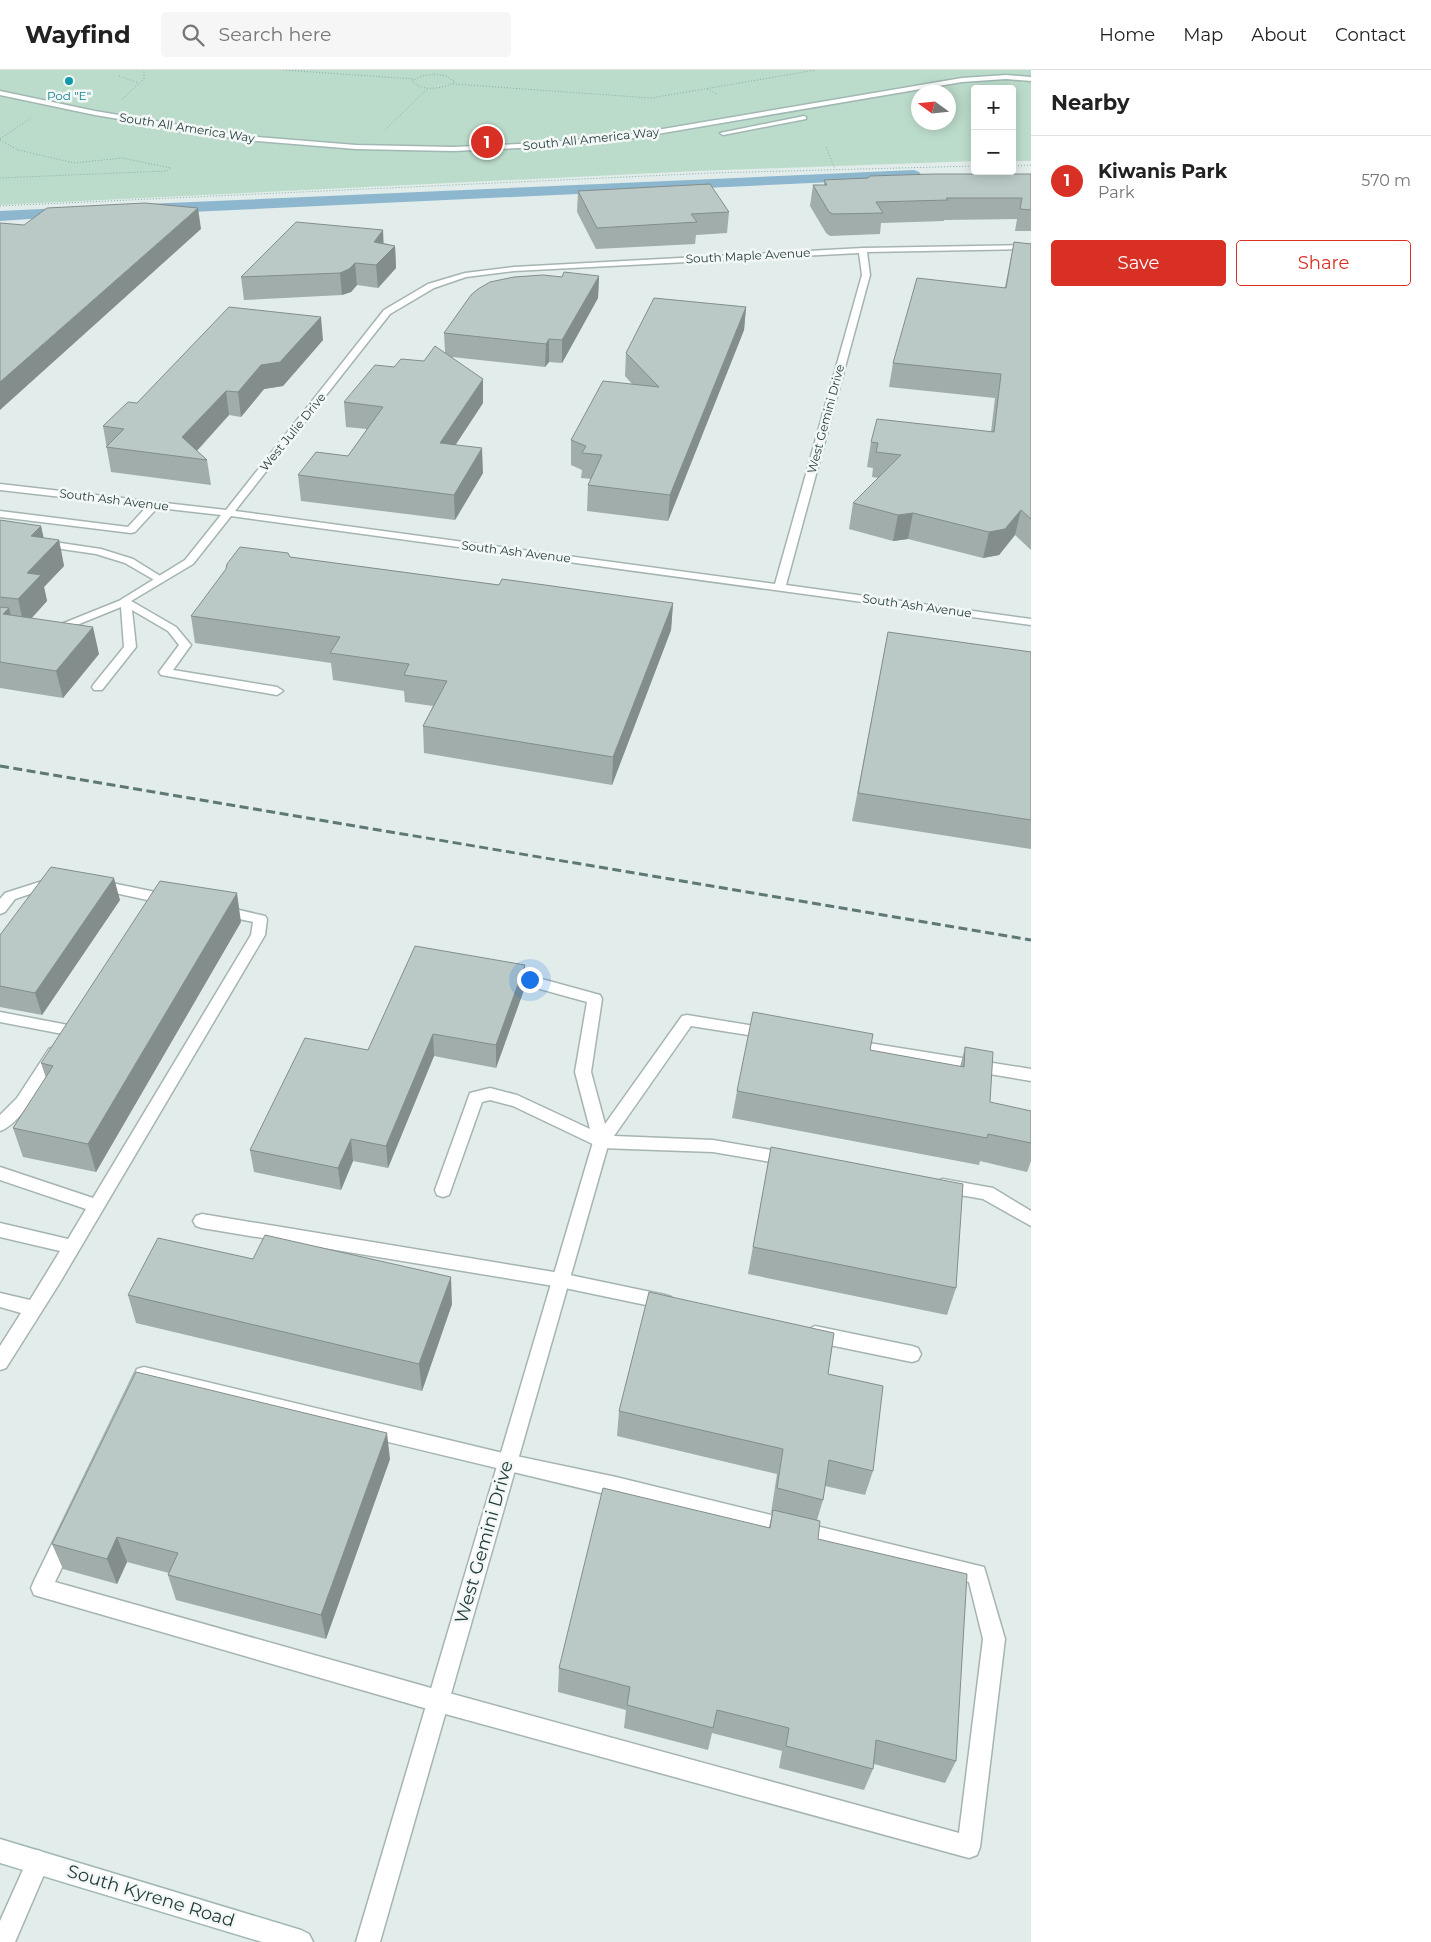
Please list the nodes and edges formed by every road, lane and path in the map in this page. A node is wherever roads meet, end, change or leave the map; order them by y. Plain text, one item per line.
1 (144, 70) edge
2 (283, 70) edge
3 (816, 70) edge
4 (119, 76) dead end
5 (414, 79) junction
6 (1031, 79) edge
7 (140, 84) junction
8 (453, 84) junction
9 (992, 85) edge
10 (1031, 85) edge
11 (428, 88) junction
12 (706, 89) junction
13 (0, 94) edge
14 (717, 94) dead end
15 (120, 101) dead end
16 (764, 115) junction
17 (34, 116) dead end
18 (815, 116) dead end
19 (779, 123) junction
20 (383, 132) dead end
21 (712, 134) dead end
22 (0, 139) edge
23 (826, 147) dead end
24 (971, 166) edge
25 (1016, 166) edge
26 (1031, 166) edge
27 (835, 169) junction
28 (0, 178) edge
29 (0, 206) edge
30 (1031, 247) edge
31 (863, 250) junction
32 (465, 275) joint
33 (0, 487) edge
34 (154, 505) junction
35 (228, 513) junction
36 (0, 514) edge
37 (0, 537) edge
38 (160, 579) junction
39 (780, 587) junction
40 (126, 601) junction
41 (1031, 622) edge
42 (37, 633) edge
43 (98, 687) dead end
44 (278, 691) dead end
45 (151, 896) junction
46 (188, 904) edge
47 (0, 908) edge
48 (206, 908) edge
49 (141, 913) edge
50 (490, 970) edge
51 (0, 1017) edge
52 (785, 1036) edge
53 (834, 1044) edge
54 (1031, 1075) edge
55 (0, 1125) edge
56 (601, 1142) junction
57 (801, 1161) edge
58 (0, 1173) edge
59 (928, 1183) edge
60 (443, 1190) dead end
61 (97, 1206) junction
62 (1031, 1219) edge
63 (202, 1220) dead end
64 (0, 1230) edge
65 (72, 1247) junction
66 (560, 1280) junction
67 (0, 1300) edge
68 (678, 1305) edge
69 (34, 1309) junction
70 (795, 1330) edge
71 (912, 1354) dead end
72 (0, 1362) edge
73 (507, 1463) junction
74 (438, 1701) junction
75 (0, 1851) edge
76 (38, 1862) junction
77 (3, 1942) edge
78 (301, 1942) edge
79 (368, 1942) edge

1 - 7 path
2 - 5 path
3 - 12 path
4 - 7 path
5 - 8 path
5 - 11 path
6 - 16 street, South All America Way
7 - 15 path
8 - 11 path
8 - 12 path
9 - 10 street
11 - 20 path
12 - 14 path
13 - 16 street, South All America Way
16 - 19 street
17 - 22 path
18 - 19 street
19 - 21 street
22 - 28 path
23 - 27 path
24 - 27 path
25 - 26 path
27 - 29 path
30 - 31 street, South Maple Avenue
31 - 32 street, South Maple Avenue
31 - 39 street, West Gemini Drive
32 - 35 street, West Julie Drive
33 - 34 street, South Ash Avenue
34 - 35 street, South Ash Avenue
34 - 36 street
35 - 38 street, West Julie Drive
35 - 39 street, South Ash Avenue
37 - 38 street
38 - 40 street, West Julie Drive
39 - 41 street, South Ash Avenue
40 - 42 street, West Julie Drive
40 - 43 street
40 - 44 street
45 - 46 street
45 - 47 street
45 - 49 street
48 - 61 street
50 - 56 street
51 - 55 street
52 - 56 street
53 - 54 street
56 - 57 street
56 - 60 street
56 - 66 street, West Gemini Drive
58 - 61 street
59 - 62 street
61 - 65 street
63 - 66 street
64 - 65 street
65 - 69 street
66 - 68 street
66 - 73 street, West Gemini Drive
67 - 69 street
69 - 72 street
70 - 71 street
73 - 74 street, West Gemini Drive
73 - 74 street
73 - 74 street
74 - 79 street, West Gemini Drive
75 - 76 street, South Kyrene Road
76 - 77 street
76 - 78 street, South Kyrene Road

